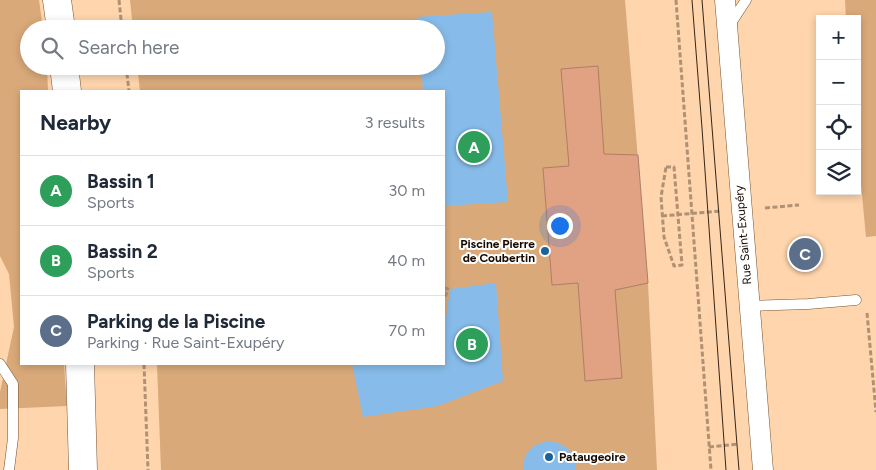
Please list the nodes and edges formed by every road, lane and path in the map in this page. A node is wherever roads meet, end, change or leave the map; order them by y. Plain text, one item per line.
1 (57, 0) edge
2 (119, 0) edge
3 (676, 0) edge
4 (725, 0) edge
5 (746, 0) edge
6 (60, 20) edge
7 (121, 20) edge
8 (728, 29) junction
9 (65, 75) edge
10 (127, 75) edge
11 (67, 90) edge
12 (129, 90) edge
13 (678, 215) junction
14 (662, 216) junction
15 (445, 288) edge
16 (445, 296) dead end
17 (856, 300) dead end
18 (749, 306) junction
19 (866, 309) dead end
20 (0, 364) edge
21 (80, 365) edge
22 (144, 365) edge
23 (876, 412) edge
24 (746, 444) dead end
25 (709, 447) junction
26 (9, 470) edge
27 (83, 470) edge
28 (148, 470) edge
29 (711, 470) edge
30 (763, 470) edge

1 - 6 main road
2 - 7 path
3 - 25 path
4 - 8 street, Rue Saint-Exupéry
5 - 8 lane
8 - 18 street, Rue Saint-Exupéry
9 - 11 main road
10 - 12 path
13 - 14 path
13 - 14 path
13 - 14 path
15 - 16 path
17 - 18 lane
18 - 30 street, Rue Saint-Exupéry
19 - 23 path
20 - 26 lane
21 - 27 main road
22 - 28 path
24 - 25 path
25 - 29 path

